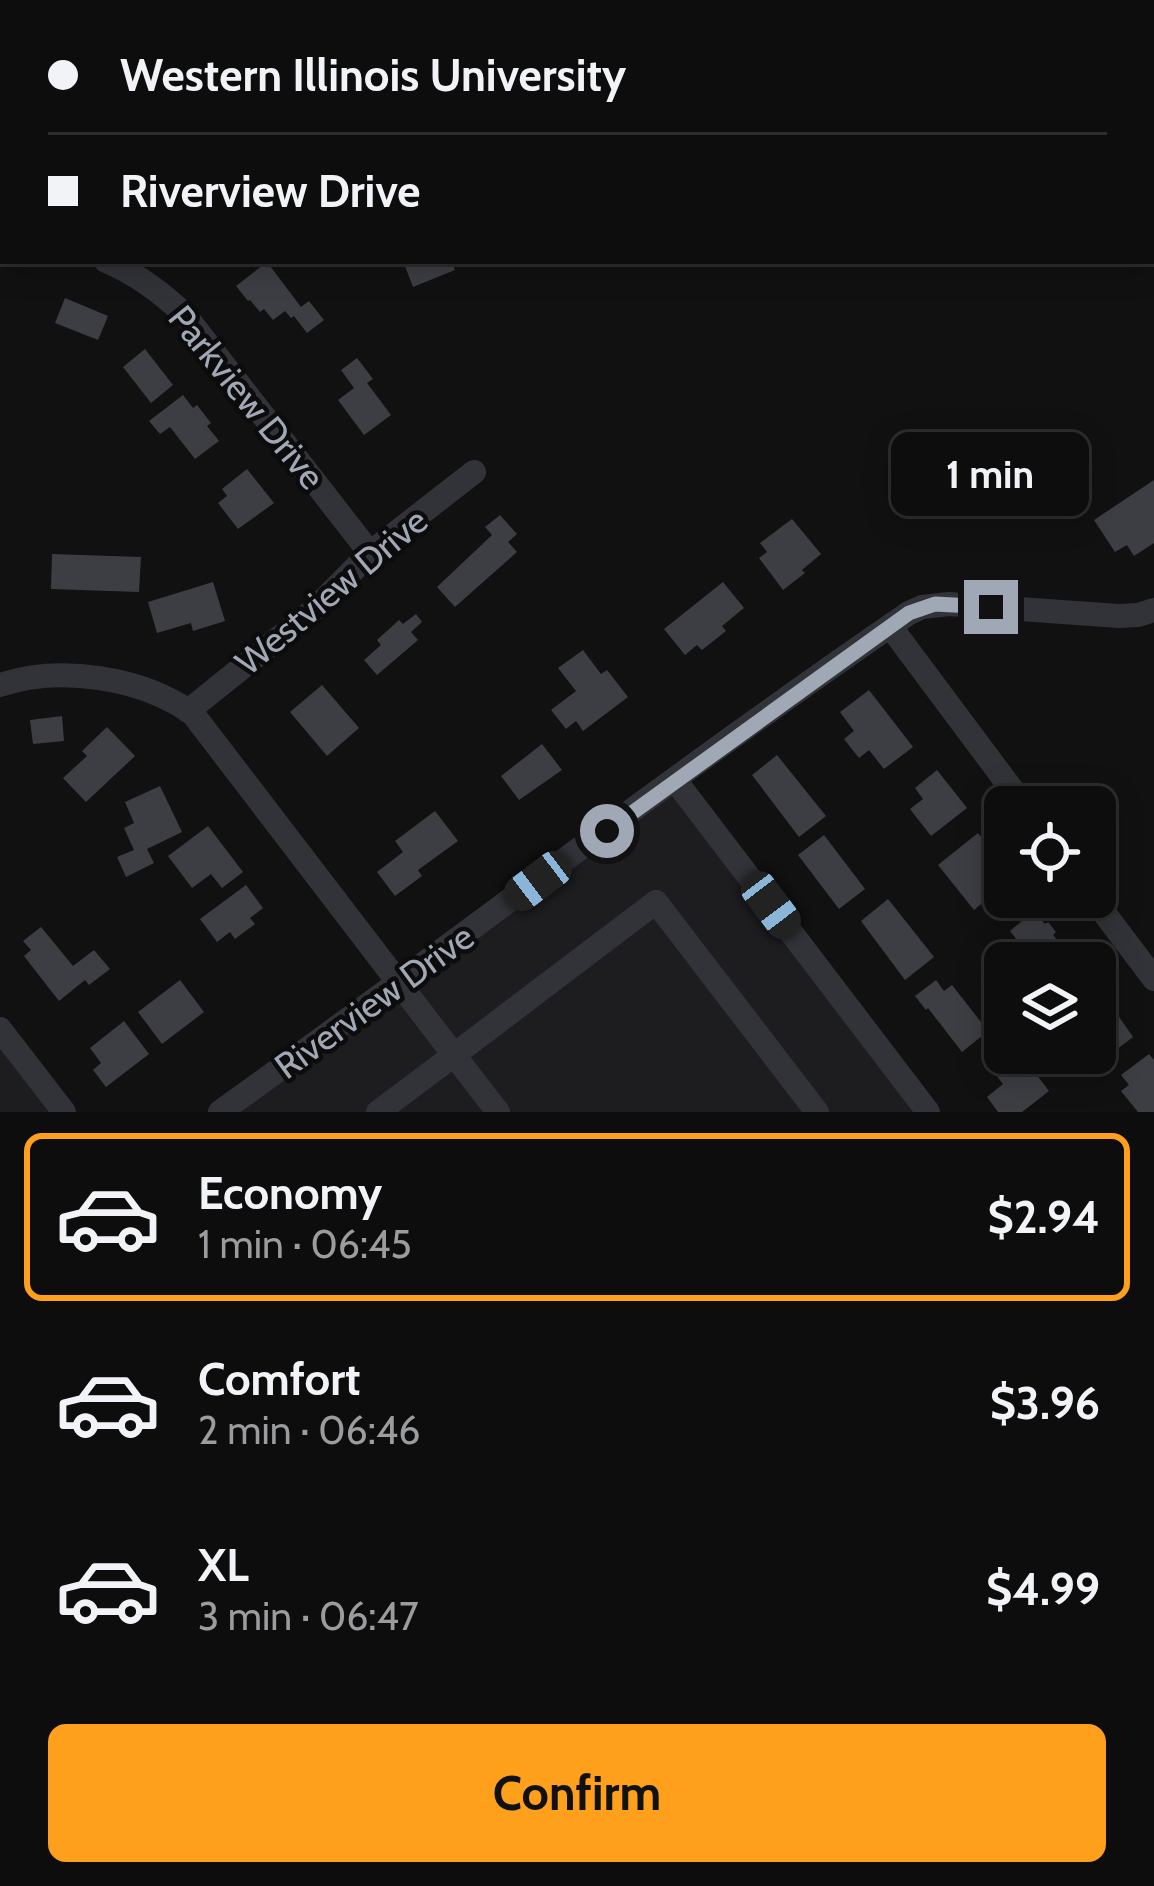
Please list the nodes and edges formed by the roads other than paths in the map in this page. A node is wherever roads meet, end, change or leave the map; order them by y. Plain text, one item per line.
1 (113, 264) edge
2 (474, 472) dead end
3 (370, 553) junction
4 (1154, 610) edge
5 (890, 626) junction
6 (0, 685) edge
7 (188, 711) junction
8 (675, 780) junction
9 (1009, 786) edge
10 (1108, 918) edge
11 (1154, 979) edge
12 (400, 983) junction
13 (0, 1029) edge
14 (454, 1054) junction
15 (64, 1112) edge
16 (220, 1112) edge
17 (378, 1112) edge
18 (498, 1112) edge
19 (817, 1112) edge
20 (928, 1112) edge

1 - 3 street, Parkview Drive
2 - 3 street, Westview Drive
3 - 7 street, Westview Drive
4 - 5 street, Riverview Drive
5 - 8 street, Riverview Drive
5 - 9 street
6 - 7 street
7 - 12 street
8 - 12 street, Riverview Drive
8 - 20 street
10 - 11 street
12 - 14 street
12 - 16 street, Riverview Drive
13 - 15 street
14 - 17 street
14 - 18 street
14 - 19 street

